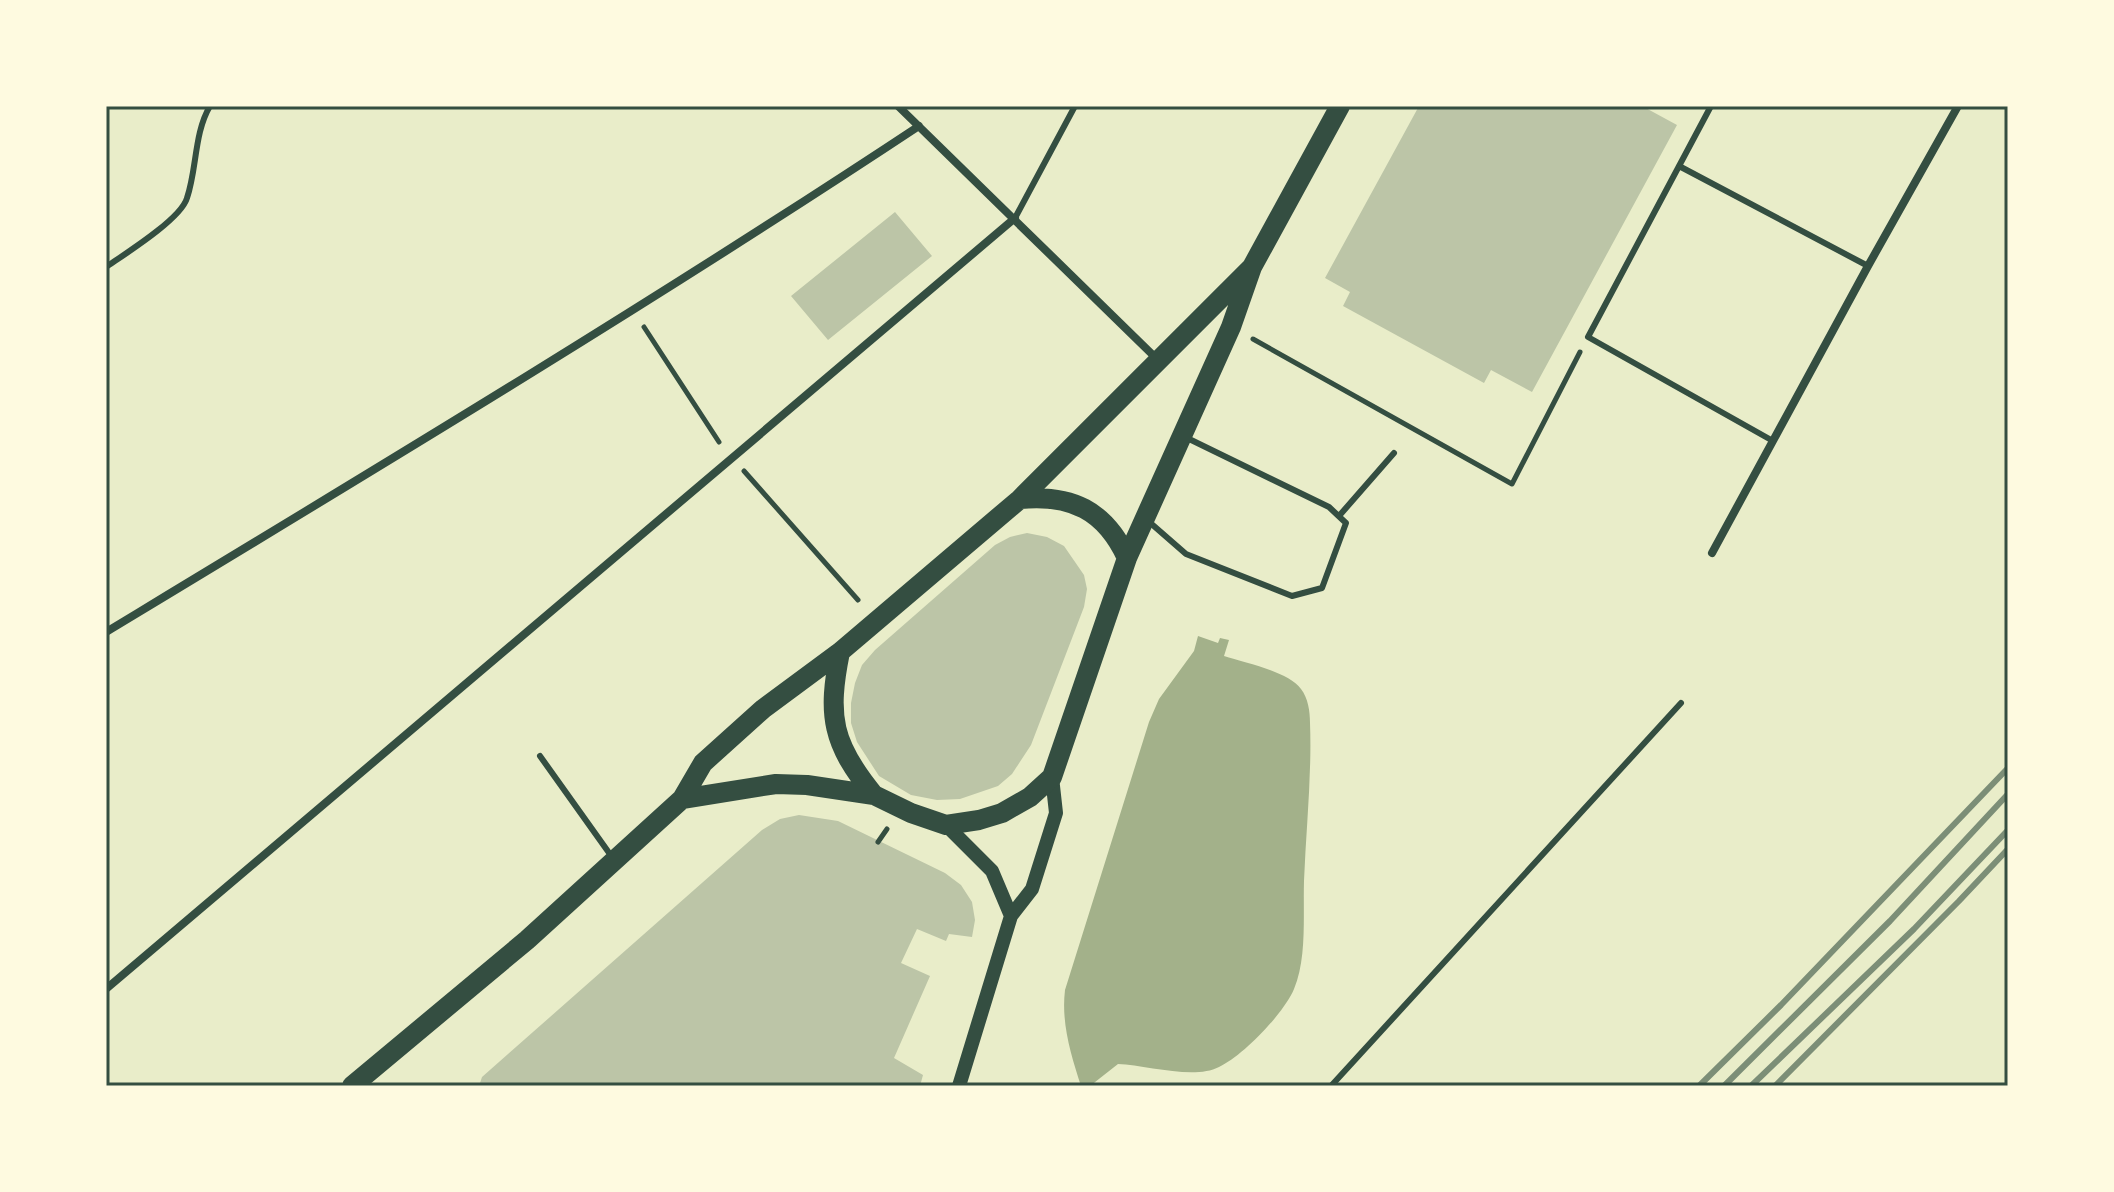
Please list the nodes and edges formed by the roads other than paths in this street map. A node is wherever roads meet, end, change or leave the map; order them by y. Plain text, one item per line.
1 (210, 106) edge
2 (898, 106) edge
3 (1075, 106) edge
4 (1340, 106) edge
5 (1711, 106) edge
6 (1958, 106) edge
7 (919, 126) junction
8 (1679, 166) junction
9 (1015, 218) junction
10 (1868, 266) junction
11 (106, 267) edge
12 (1252, 267) junction
13 (1159, 362) junction
14 (1182, 436) junction
15 (1773, 441) junction
16 (1394, 453) dead end
17 (1020, 499) junction
18 (1339, 516) junction
19 (1145, 518) junction
20 (1712, 553) dead end
21 (1127, 558) junction
22 (106, 632) edge
23 (840, 652) junction
24 (1681, 703) dead end
25 (540, 756) dead end
26 (1052, 777) junction
27 (874, 795) junction
28 (682, 799) junction
29 (946, 825) junction
30 (614, 860) junction
31 (1011, 916) junction
32 (106, 989) edge
33 (352, 1086) edge
34 (959, 1086) edge
35 (1331, 1086) edge

1 - 11 lane
2 - 7 street
3 - 9 lane
4 - 12 main road
5 - 8 lane
6 - 10 street
7 - 9 street
7 - 22 street
8 - 10 lane
8 - 15 lane
9 - 13 street
9 - 32 street
10 - 15 street
12 - 13 main road
12 - 14 main road
13 - 17 main road
14 - 18 lane
14 - 19 main road
15 - 20 street
16 - 18 lane
17 - 21 main road
17 - 23 main road
18 - 19 lane
19 - 21 main road
21 - 26 main road
23 - 27 main road
23 - 28 main road
24 - 35 lane
25 - 30 lane
26 - 29 main road
26 - 31 street
27 - 28 main road
27 - 29 main road
28 - 30 main road
29 - 31 street
30 - 33 main road
31 - 34 street

